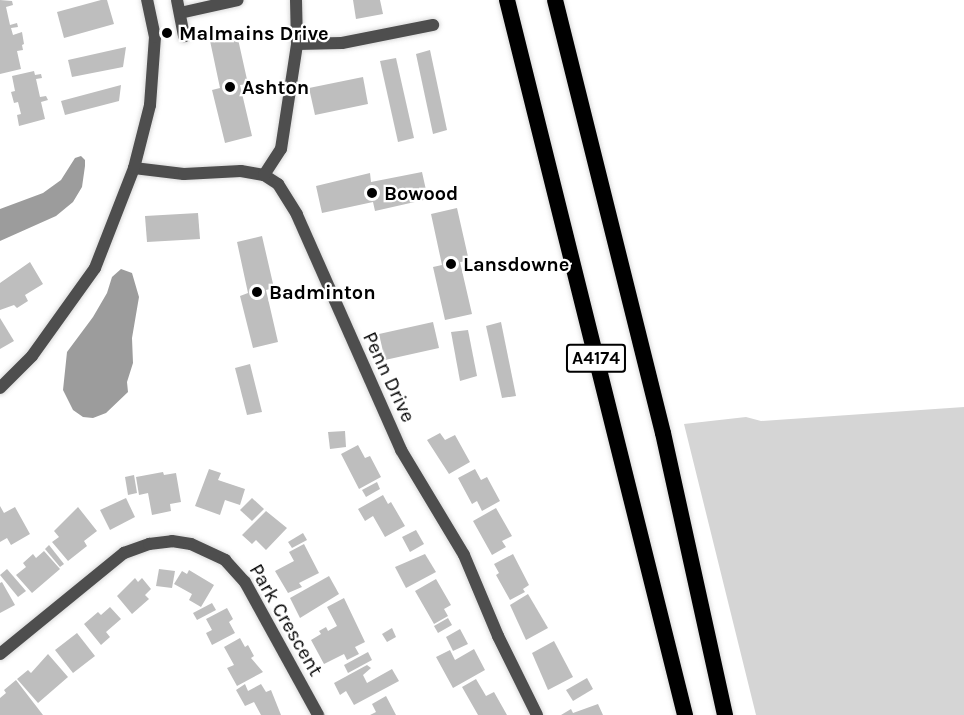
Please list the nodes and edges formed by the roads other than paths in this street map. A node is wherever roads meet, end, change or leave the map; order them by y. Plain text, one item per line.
1 (147, 0) edge
2 (177, 0) edge
3 (238, 0) edge
4 (296, 0) edge
5 (507, 0) edge
6 (555, 0) edge
7 (180, 14) junction
8 (433, 25) dead end
9 (184, 36) dead end
10 (297, 44) junction
11 (134, 168) junction
12 (264, 175) junction
13 (0, 388) edge
14 (0, 654) edge
15 (318, 715) edge
16 (537, 715) edge
17 (685, 715) edge
18 (725, 715) edge

1 - 11 street
2 - 7 street
3 - 7 street
4 - 10 street
5 - 17 highway, A4174
6 - 18 highway, A4174
7 - 9 street
8 - 10 street
10 - 12 street
11 - 12 street
11 - 13 street
12 - 16 street, Penn Drive
14 - 15 street, Park Crescent

